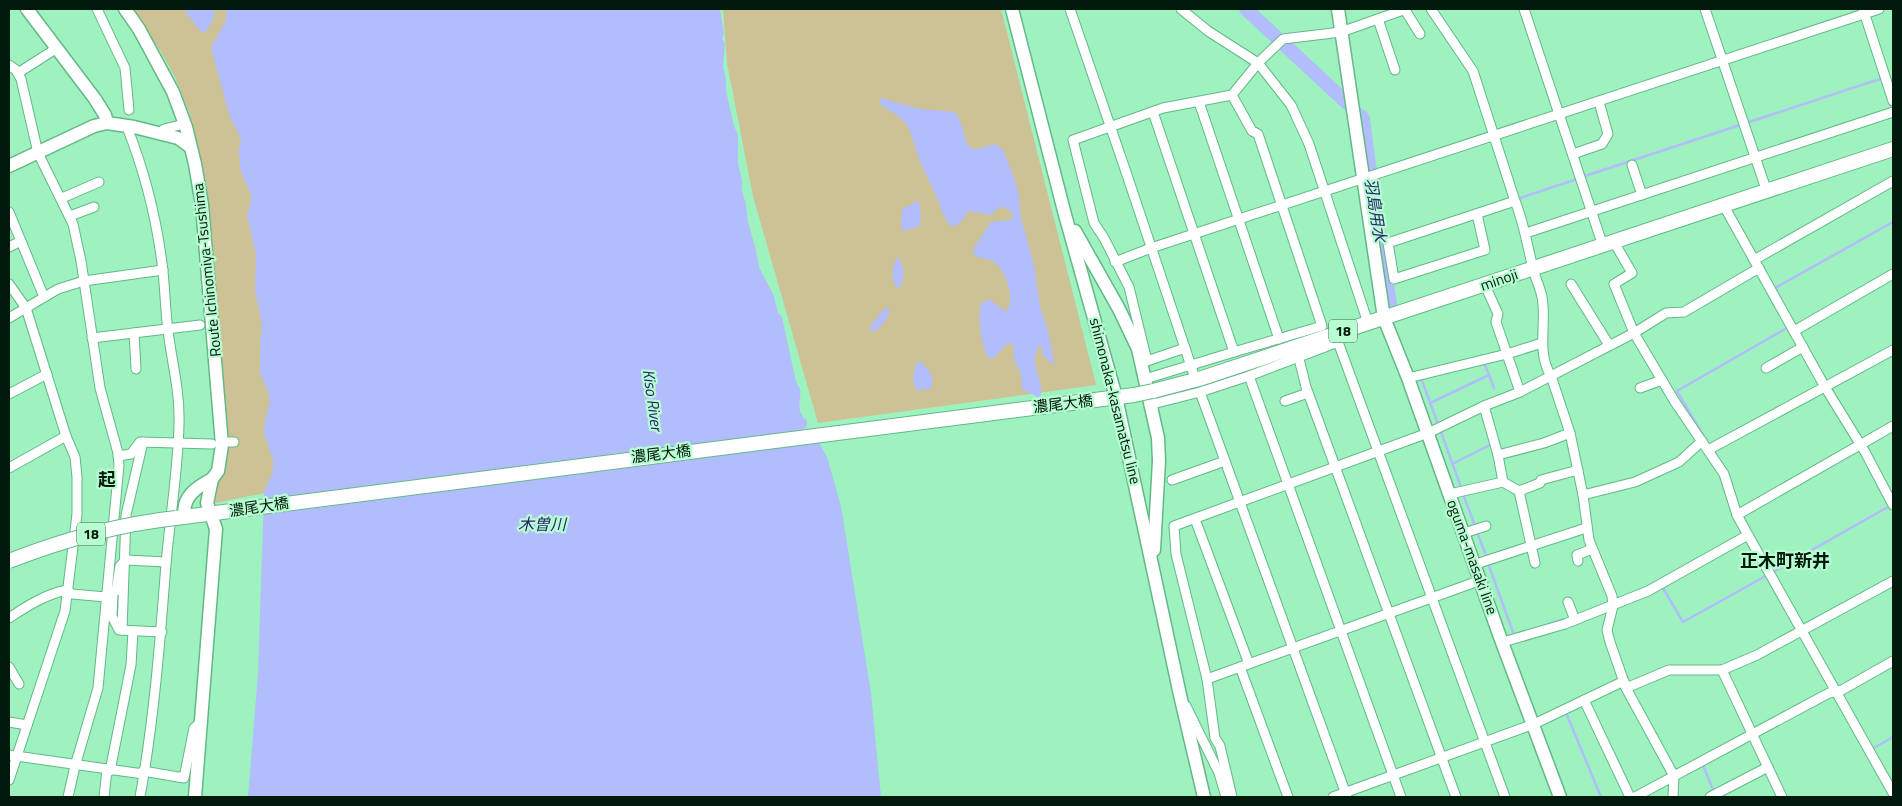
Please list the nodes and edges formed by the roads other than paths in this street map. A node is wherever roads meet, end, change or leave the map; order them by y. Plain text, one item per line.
1 (27, 9) edge
2 (97, 9) edge
3 (125, 9) edge
4 (1012, 9) edge
5 (1070, 9) edge
6 (1181, 9) edge
7 (1338, 9) edge
8 (1406, 9) edge
9 (1432, 9) edge
10 (1524, 9) edge
11 (1705, 9) edge
12 (1879, 9) edge
13 (1863, 11) edge
14 (1378, 19) junction
15 (1341, 32) junction
16 (1420, 34) dead end
17 (57, 48) junction
18 (1723, 60) junction
19 (1258, 63) junction
20 (9, 65) edge
21 (1394, 70) dead end
22 (18, 73) junction
23 (1232, 95) junction
24 (1893, 101) edge
25 (1199, 102) junction
26 (1598, 102) junction
27 (129, 110) dead end
28 (1153, 112) junction
29 (1893, 112) edge
30 (1560, 114) junction
31 (107, 123) junction
32 (180, 125) dead end
33 (1110, 126) junction
34 (127, 127) junction
35 (161, 133) junction
36 (1495, 135) junction
37 (189, 146) junction
38 (1893, 149) edge
39 (38, 153) junction
40 (1573, 154) junction
41 (1755, 157) junction
42 (1632, 165) dead end
43 (9, 166) edge
44 (1369, 178) junction
45 (1893, 181) edge
46 (99, 182) dead end
47 (1325, 192) junction
48 (1767, 192) junction
49 (1642, 195) junction
50 (62, 198) junction
51 (1515, 201) junction
52 (1283, 206) junction
53 (1724, 206) junction
54 (94, 207) dead end
55 (1064, 211) junction
56 (1592, 211) junction
57 (9, 212) edge
58 (1476, 214) junction
59 (70, 216) junction
60 (1240, 219) junction
61 (1526, 233) junction
62 (1195, 234) junction
63 (21, 241) junction
64 (1608, 244) junction
65 (9, 247) edge
66 (1151, 248) junction
67 (1754, 260) junction
68 (1116, 262) junction
69 (1533, 268) junction
70 (1759, 268) junction
71 (163, 270) junction
72 (1893, 274) edge
73 (84, 281) junction
74 (1388, 281) junction
75 (9, 284) edge
76 (1485, 284) junction
77 (1571, 284) dead end
78 (44, 297) junction
79 (26, 308) junction
80 (9, 318) edge
81 (1384, 318) junction
82 (1368, 323) junction
83 (200, 325) dead end
84 (1322, 326) junction
85 (168, 329) junction
86 (1794, 331) junction
87 (134, 333) junction
88 (1634, 333) junction
89 (1338, 337) junction
90 (92, 338) junction
91 (1279, 339) junction
92 (1542, 343) junction
93 (1609, 345) junction
94 (1803, 347) junction
95 (1185, 348) junction
96 (1893, 350) edge
97 (1234, 352) junction
98 (1507, 354) junction
99 (1298, 356) junction
100 (1766, 368) dead end
101 (136, 369) dead end
102 (1192, 369) junction
103 (47, 374) junction
104 (1249, 376) junction
105 (1551, 376) junction
106 (1408, 378) junction
107 (1145, 379) junction
108 (1662, 380) junction
109 (1825, 387) junction
110 (1640, 388) dead end
111 (1200, 392) junction
112 (1520, 392) junction
113 (1308, 393) junction
114 (9, 394) edge
115 (1116, 397) junction
116 (1101, 399) joint
117 (1286, 401) dead end
118 (1150, 405) junction
119 (1484, 406) junction
120 (1893, 426) edge
121 (1428, 433) junction
122 (1570, 433) junction
123 (66, 436) junction
124 (1702, 441) junction
125 (143, 442) junction
126 (178, 443) junction
127 (212, 444) dead end
128 (1860, 444) junction
129 (1708, 450) junction
130 (1379, 452) junction
131 (1498, 455) junction
132 (118, 456) junction
133 (1225, 461) junction
134 (9, 468) edge
135 (1335, 468) junction
136 (1578, 470) junction
137 (212, 479) junction
138 (1172, 480) dead end
139 (117, 481) junction
140 (1503, 482) junction
141 (1287, 485) junction
142 (1519, 491) junction
143 (131, 493) junction
144 (1450, 494) junction
145 (1583, 495) junction
146 (1240, 503) junction
147 (1893, 505) edge
148 (216, 513) junction
149 (1737, 515) junction
150 (181, 517) junction
151 (1195, 519) junction
152 (1486, 526) dead end
153 (1586, 528) junction
154 (1464, 533) junction
155 (1748, 535) junction
156 (1532, 546) junction
157 (1592, 549) junction
158 (9, 561) edge
159 (1578, 561) dead end
160 (124, 562) junction
161 (166, 562) junction
162 (1535, 563) dead end
163 (1476, 564) junction
164 (1481, 580) junction
165 (1893, 581) edge
166 (1156, 582) junction
167 (68, 590) junction
168 (110, 595) junction
169 (1432, 598) junction
170 (1568, 602) dead end
171 (1613, 606) junction
172 (1388, 614) junction
173 (9, 618) edge
174 (1575, 620) junction
175 (122, 630) junction
176 (133, 631) junction
177 (1340, 631) junction
178 (1802, 631) junction
179 (162, 632) junction
180 (1503, 642) junction
181 (1292, 648) junction
182 (1893, 661) edge
183 (1244, 666) junction
184 (9, 667) edge
185 (1722, 670) junction
186 (1207, 679) junction
187 (19, 684) dead end
188 (1625, 684) junction
189 (1836, 691) junction
190 (1180, 695) junction
191 (1584, 700) junction
192 (9, 722) edge
193 (200, 723) junction
194 (27, 724) junction
195 (1534, 724) junction
196 (1753, 734) junction
197 (1485, 742) junction
198 (13, 756) edge
199 (1441, 757) junction
200 (75, 766) junction
201 (1768, 766) junction
202 (109, 770) junction
203 (143, 773) junction
204 (1393, 775) junction
205 (1674, 776) junction
206 (9, 780) edge
207 (1893, 793) edge
208 (1346, 795) edge
209 (68, 797) edge
210 (104, 797) edge
211 (140, 797) edge
212 (194, 797) edge
213 (1204, 797) edge
214 (1226, 797) edge
215 (1232, 797) edge
216 (1288, 797) edge
217 (1333, 797) edge
218 (1401, 797) edge
219 (1456, 797) edge
220 (1505, 797) edge
221 (1560, 797) edge
222 (1630, 797) edge
223 (1635, 797) edge
224 (1673, 797) edge
225 (1710, 797) edge
226 (1782, 797) edge

1 - 17 main road
2 - 27 street
3 - 37 main road, Route Ichinomiya-Tsushima
4 - 55 main road, shimonaka-kasamatsu line
5 - 33 street
6 - 19 street
7 - 15 main road, oguma-masaki line
8 - 14 street
8 - 16 street
9 - 36 street
10 - 30 street
11 - 18 street
12 - 13 street
13 - 18 street
13 - 24 street
14 - 15 street
14 - 21 street
15 - 19 street
15 - 44 main road, oguma-masaki line
17 - 22 street
17 - 31 main road
18 - 26 street
18 - 41 street
19 - 23 street
19 - 47 street
20 - 22 street
22 - 39 street
23 - 25 street
23 - 52 street
25 - 28 street
25 - 60 street
26 - 30 street
26 - 40 street
28 - 33 street
28 - 62 street
29 - 41 street
30 - 36 street
30 - 40 street
31 - 34 main road
31 - 39 main road
32 - 35 street
33 - 66 street
33 - 68 street
34 - 35 main road
34 - 71 street
35 - 37 main road
36 - 44 street
36 - 51 street
37 - 137 main road, Route Ichinomiya-Tsushima
38 - 48 main road, minoji / 18
39 - 43 main road
39 - 50 street
40 - 56 street
41 - 48 street
41 - 49 street
42 - 49 street
44 - 47 street
44 - 74 main road, oguma-masaki line
45 - 67 street
46 - 50 street
47 - 52 street
47 - 82 street
48 - 53 main road, minoji / 18
49 - 56 street
50 - 59 street
51 - 58 street
51 - 61 street
52 - 60 street
52 - 84 street
53 - 64 main road, minoji / 18
53 - 67 street
54 - 59 street
55 - 107 main road
55 - 115 main road, shimonaka-kasamatsu line
56 - 61 street
56 - 64 street
57 - 63 street
58 - 74 street
58 - 74 street
59 - 73 street
60 - 62 street
60 - 91 street
61 - 69 street
62 - 66 street
62 - 97 street
63 - 65 street
63 - 78 street
64 - 69 main road, minoji / 18
64 - 88 street
66 - 68 street
66 - 95 street
67 - 70 street
68 - 95 street
69 - 76 main road, minoji / 18
69 - 92 street
70 - 86 street
70 - 88 street
71 - 73 street
71 - 85 street
72 - 86 street
73 - 78 street
73 - 90 street
74 - 81 main road, oguma-masaki line
75 - 79 street
76 - 81 main road, minoji / 18
76 - 98 street
77 - 93 street
78 - 79 street
79 - 80 street
79 - 103 street
81 - 82 main road, minoji / 18
81 - 106 main road, oguma-masaki line
82 - 89 main road, minoji / 18
83 - 85 street
84 - 89 street
84 - 91 street
85 - 87 street
85 - 126 street
86 - 94 street
87 - 90 street
87 - 101 street
88 - 93 street
88 - 108 street
89 - 99 street
89 - 115 main road, minoji / 18, bridge
89 - 130 street
90 - 132 street
91 - 97 street
92 - 98 street
92 - 105 street
93 - 105 street
94 - 100 street
94 - 109 street
95 - 102 street
96 - 109 street
97 - 102 street
98 - 106 street
98 - 112 street
99 - 104 street
99 - 113 street
102 - 107 street
103 - 114 street
103 - 123 street
104 - 111 street
104 - 141 street
105 - 112 street
105 - 122 street
106 - 121 main road, oguma-masaki line
107 - 118 main road
108 - 110 street
108 - 124 street
109 - 128 street
109 - 129 street
111 - 118 street
111 - 133 street
112 - 119 street
113 - 117 street
113 - 135 street
115 - 116 main road, minoji / 18
115 - 166 main road, shimonaka-kasamatsu line
116 - 148 main road, 濃尾大橋 / 18
118 - 166 main road
119 - 121 street
119 - 131 street
120 - 128 street
121 - 130 street
121 - 144 main road, oguma-masaki line
122 - 131 street
122 - 136 street
123 - 134 street
123 - 167 street
124 - 129 street
124 - 145 street
125 - 126 street
125 - 132 street
125 - 143 street
126 - 127 street
126 - 161 street
128 - 147 street
128 - 149 street
129 - 149 street
130 - 135 street
130 - 169 street
131 - 140 street
132 - 139 street
133 - 138 street
133 - 146 street
135 - 141 street
135 - 172 street
136 - 142 street
136 - 145 street
137 - 148 main road, Route Ichinomiya-Tsushima
137 - 150 main road
139 - 143 street
139 - 168 street
140 - 142 street
140 - 144 street
141 - 146 street
141 - 177 street
142 - 156 street
143 - 160 street
144 - 154 main road, oguma-masaki line
145 - 153 street
146 - 151 street
146 - 181 street
148 - 150 main road, 18
148 - 193 main road, Route Ichinomiya-Tsushima
149 - 155 street
150 - 158 main road, 18, bridge
151 - 183 street
151 - 186 street
152 - 154 street
153 - 156 street
153 - 157 street
154 - 163 main road, oguma-masaki line
155 - 171 street
155 - 178 street
156 - 162 street
156 - 163 street
157 - 159 street
157 - 171 street
160 - 161 street
160 - 168 street
160 - 175 street
161 - 179 street
163 - 164 main road, oguma-masaki line
164 - 169 street
164 - 180 main road, oguma-masaki line
165 - 178 street
166 - 190 main road, shimonaka-kasamatsu line
167 - 168 street
167 - 173 street
167 - 194 street
168 - 175 street
168 - 200 street
169 - 172 street
169 - 197 street
170 - 174 street
171 - 174 street
171 - 188 street
172 - 177 street
172 - 199 street
174 - 180 street
175 - 176 street
176 - 179 street
176 - 202 street
177 - 181 street
177 - 204 street
178 - 185 street
178 - 189 street
179 - 203 street
180 - 195 main road, oguma-masaki line
181 - 183 street
181 - 208 street
182 - 189 street
183 - 186 street
183 - 216 street
184 - 187 street
185 - 188 street
185 - 196 street
186 - 215 street
188 - 191 street
188 - 205 street
189 - 196 street
189 - 207 street
190 - 213 main road, shimonaka-kasamatsu line
190 - 214 street
191 - 195 street
191 - 222 street
192 - 194 street
193 - 203 street
193 - 212 main road, Route Ichinomiya-Tsushima
194 - 198 street
195 - 197 street
195 - 221 main road, oguma-masaki line
196 - 201 street
196 - 205 street
197 - 199 street
197 - 220 street
198 - 200 street
198 - 206 street
199 - 204 street
199 - 219 street
200 - 202 street
200 - 209 street
201 - 225 street
201 - 226 street
202 - 203 street
202 - 210 street
203 - 211 street
204 - 208 street
204 - 218 street
205 - 223 street
205 - 224 street
208 - 217 street

